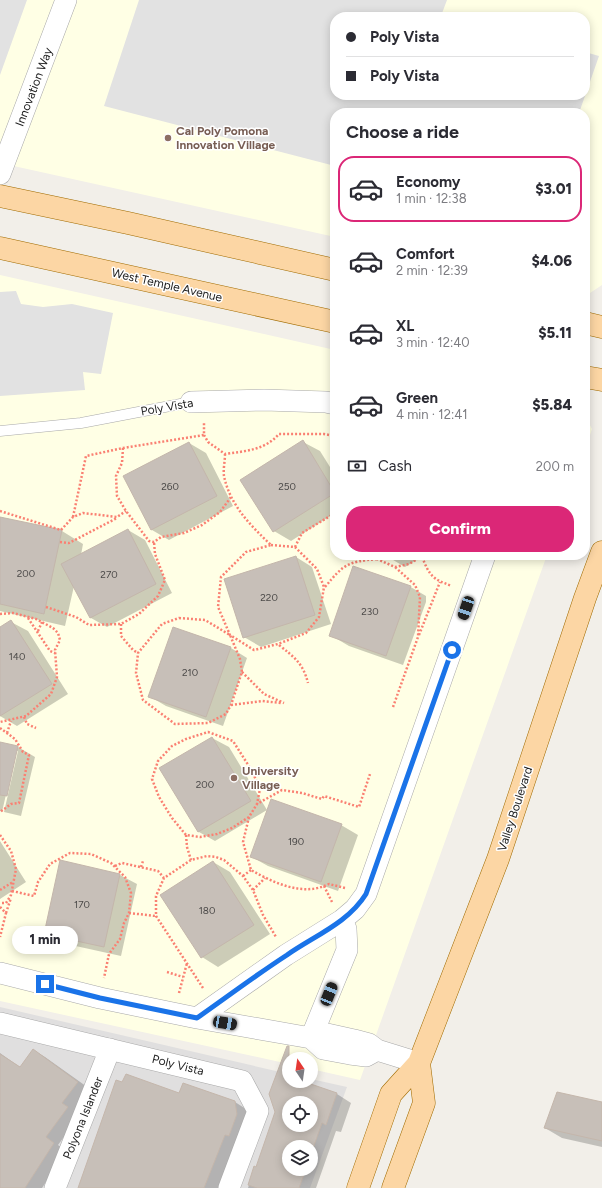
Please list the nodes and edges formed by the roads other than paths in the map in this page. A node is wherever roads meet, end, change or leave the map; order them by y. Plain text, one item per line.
1 (66, 0) edge
2 (0, 174) edge
3 (0, 196) edge
4 (0, 248) edge
5 (330, 269) edge
6 (330, 321) edge
7 (590, 324) edge
8 (602, 327) edge
9 (590, 378) edge
10 (602, 380) edge
11 (197, 402) joint
12 (330, 403) edge
13 (0, 431) edge
14 (602, 552) edge
15 (483, 560) edge
16 (342, 920) junction
17 (0, 973) edge
18 (197, 1018) junction
19 (0, 1024) edge
20 (311, 1038) junction
21 (110, 1049) junction
22 (419, 1063) junction
23 (55, 1188) edge
24 (229, 1188) edge
25 (358, 1188) edge
26 (393, 1188) edge

1 - 2 street, Innovation Way
3 - 5 main road
4 - 6 main road, West Temple Avenue
7 - 8 main road
9 - 10 main road
11 - 12 street, Poly Vista
11 - 13 lane, Poly Vista
14 - 22 main road, Valley Boulevard
15 - 16 street
16 - 18 street
16 - 20 street
17 - 18 street
18 - 20 street
19 - 21 street, Poly Vista
20 - 22 street
21 - 23 street, Polyona Islander
21 - 24 street, Poly Vista
22 - 25 main road, Valley Boulevard
22 - 26 main road, Valley Boulevard

